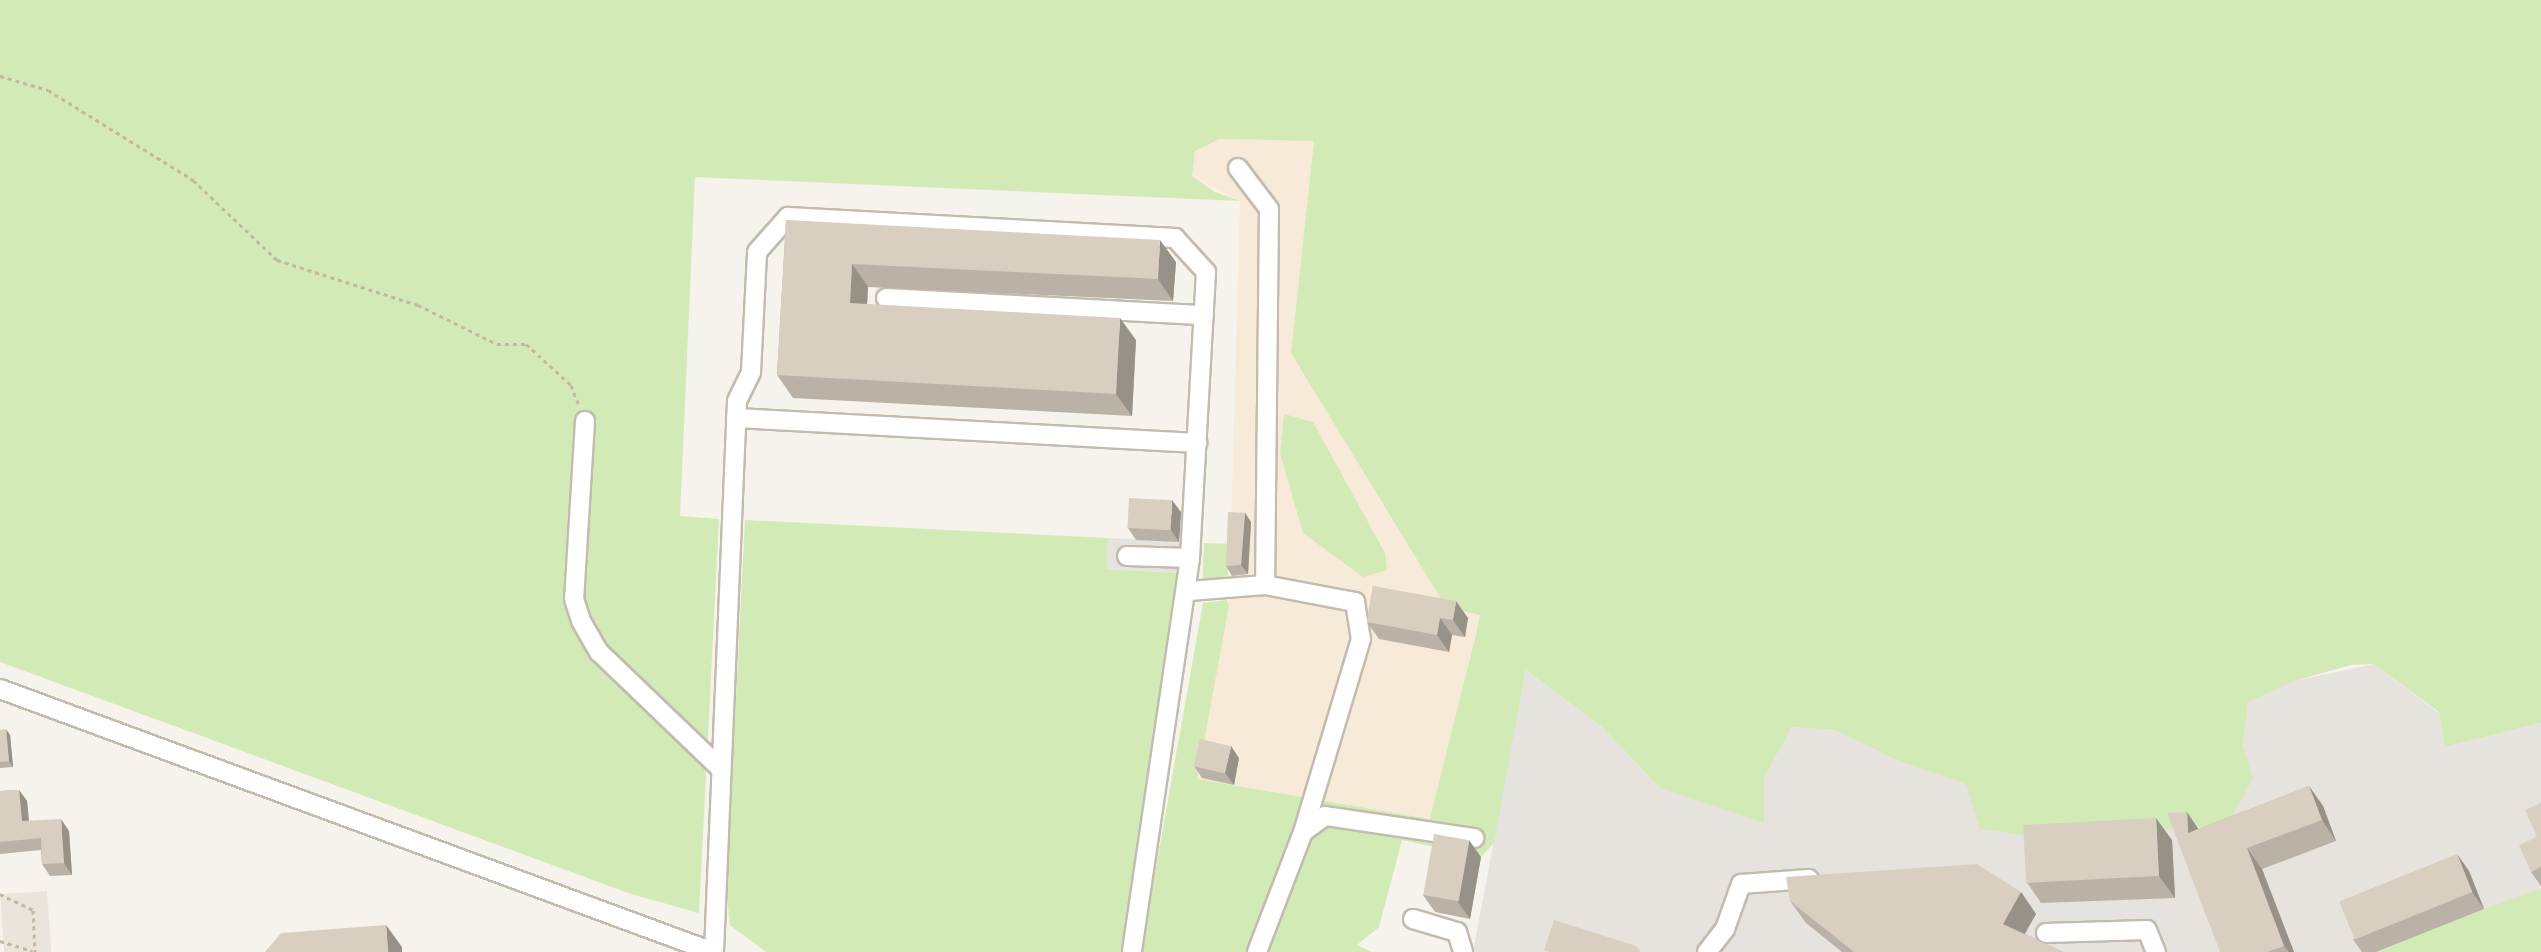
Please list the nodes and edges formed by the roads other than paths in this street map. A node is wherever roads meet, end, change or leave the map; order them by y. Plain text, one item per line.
1 (1238, 168) dead end
2 (886, 298) dead end
3 (1204, 315) junction
4 (736, 418) junction
5 (585, 421) road end
6 (1197, 443) junction
7 (1127, 556) dead end
8 (1190, 558) junction
9 (1265, 585) junction
10 (1189, 591) junction
11 (0, 689) edge
12 (721, 769) junction
13 (1303, 832) junction
14 (1474, 838) dead end
15 (1830, 878) edge
16 (1413, 919) dead end
17 (2046, 933) dead end
18 (713, 952) edge
19 (1132, 952) edge
20 (1257, 952) edge
21 (1463, 952) edge
22 (1707, 952) edge
23 (2156, 952) edge

1 - 9 street
2 - 3 street
3 - 4 street
3 - 6 street
4 - 6 street
4 - 12 street
5 - 12 street
6 - 8 street
7 - 8 street
8 - 10 street
9 - 10 street
9 - 13 street
10 - 19 street
11 - 18 street
12 - 18 street
13 - 14 street
13 - 20 street
15 - 22 street
16 - 21 street
17 - 23 street

